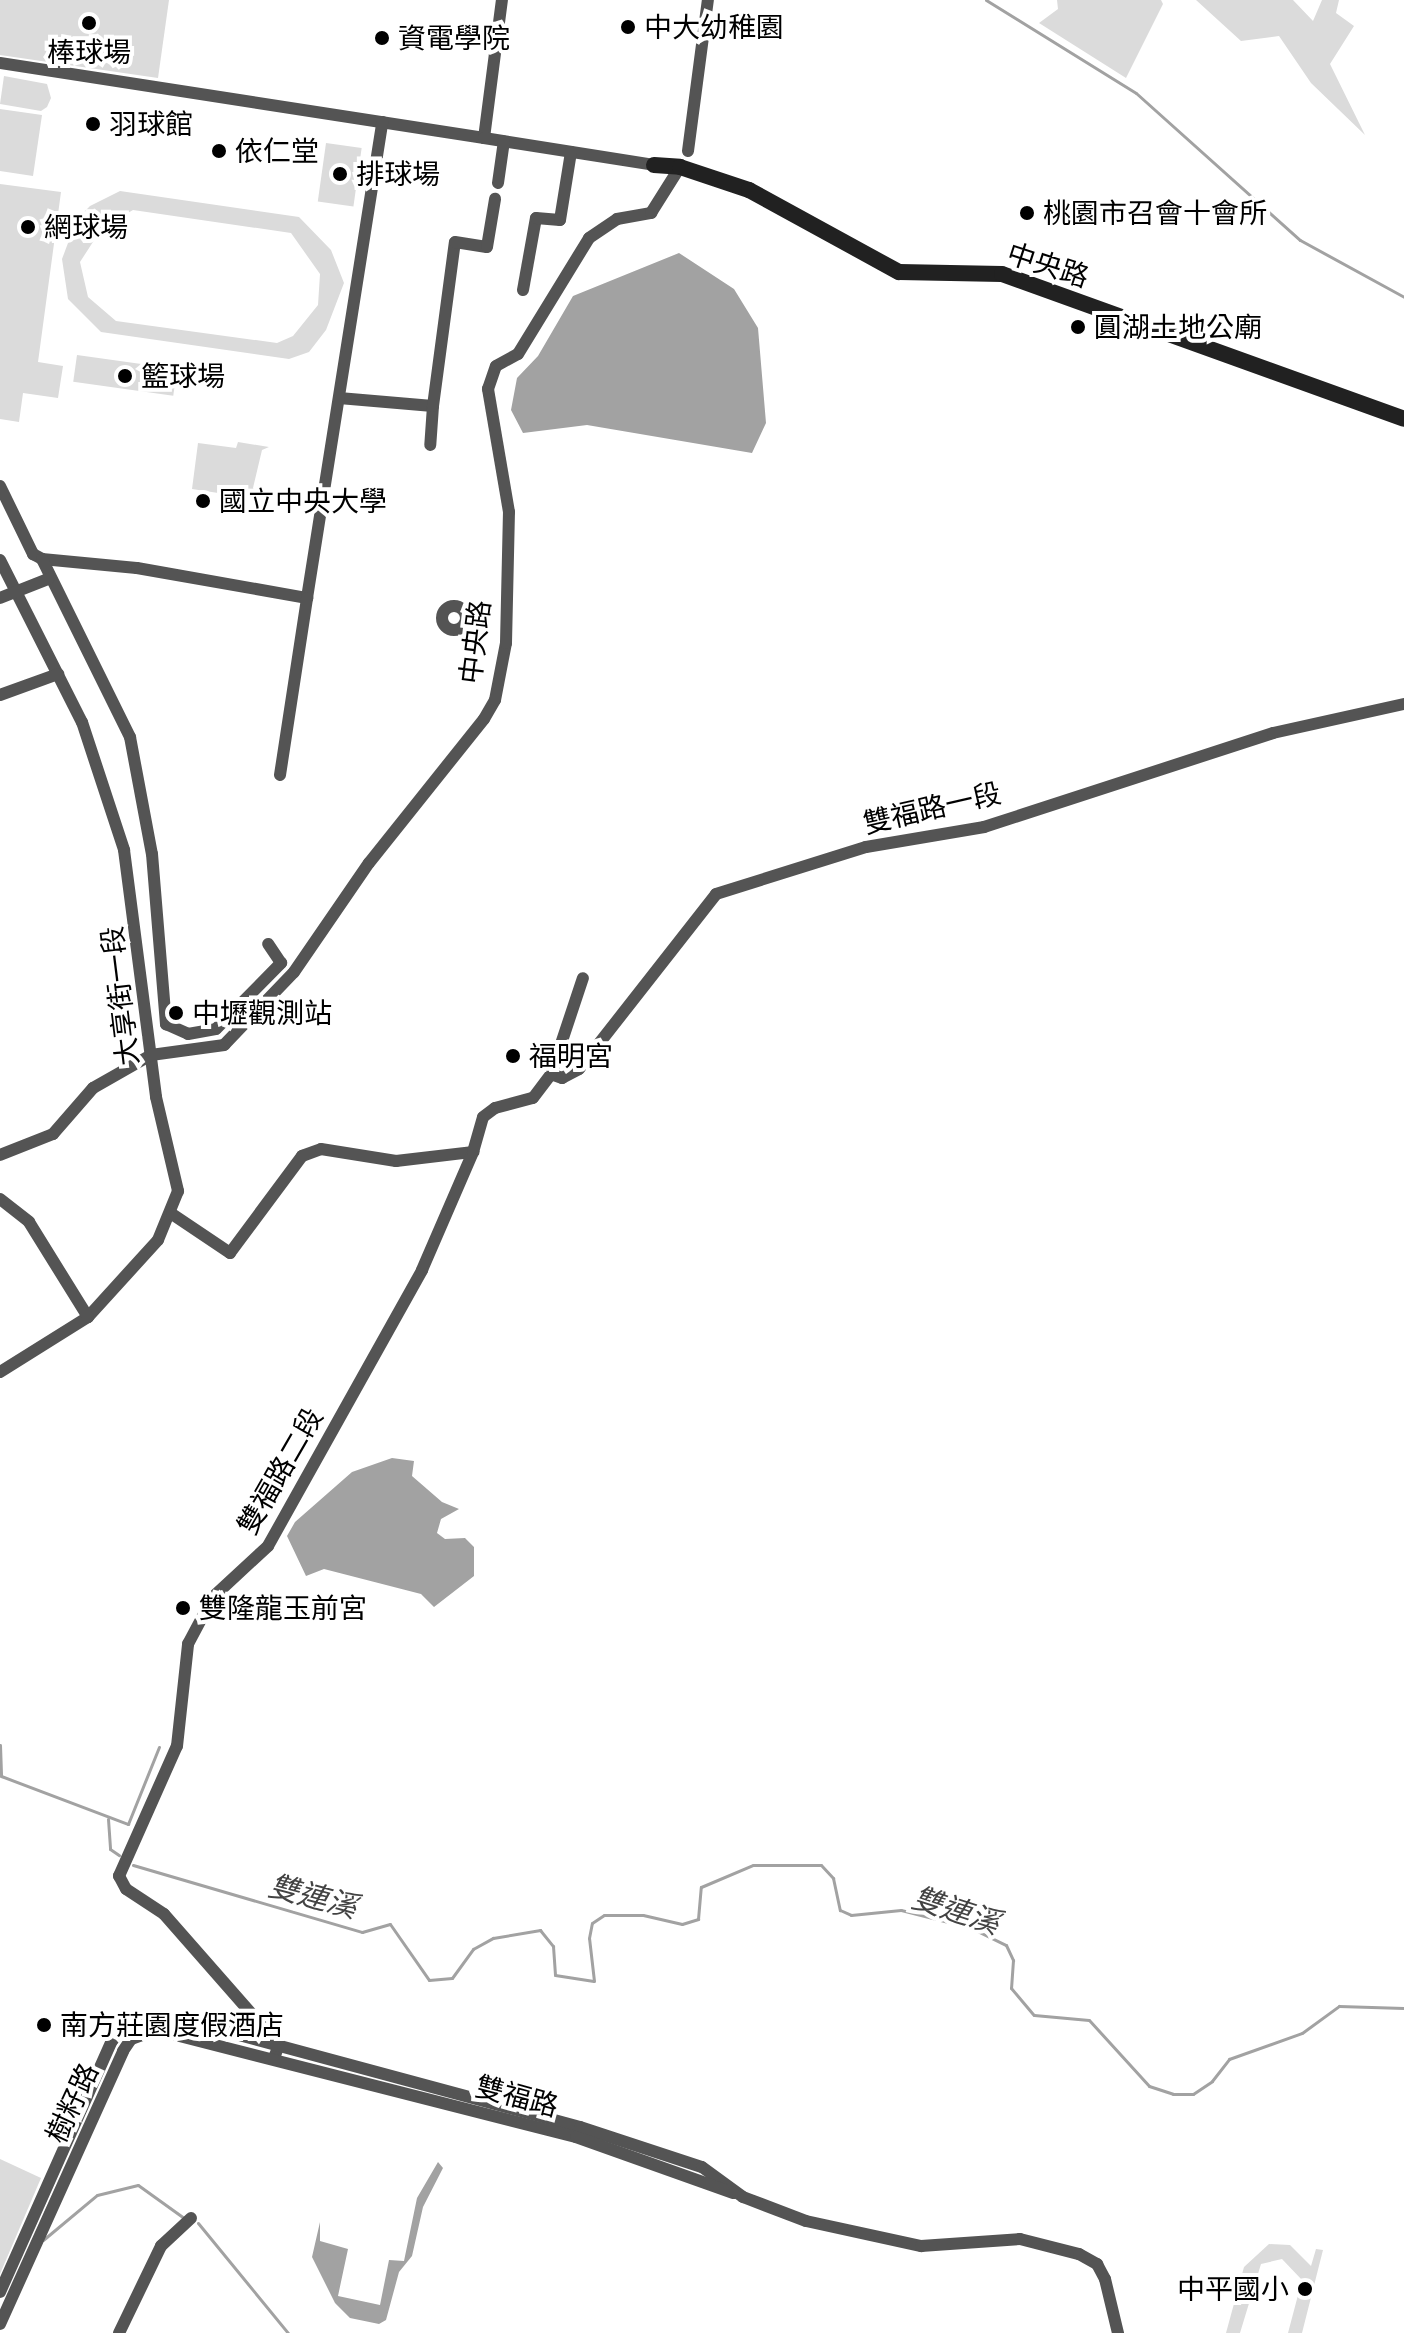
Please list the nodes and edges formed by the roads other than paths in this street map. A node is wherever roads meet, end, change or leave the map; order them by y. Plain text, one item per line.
1 (502, 0) edge
2 (708, 0) edge
3 (0, 63) edge
4 (382, 122) junction
5 (484, 138) junction
6 (504, 141) junction
7 (688, 151) dead end
8 (571, 152) junction
9 (654, 165) joint
10 (680, 167) junction
11 (498, 183) dead end
12 (495, 199) dead end
13 (523, 290) dead end
14 (339, 398) junction
15 (433, 406) junction
16 (1404, 419) edge
17 (430, 445) dead end
18 (0, 486) edge
19 (42, 559) junction
20 (0, 560) edge
21 (48, 579) junction
22 (17, 590) junction
23 (0, 598) edge
24 (307, 598) junction
25 (58, 674) junction
26 (0, 695) edge
27 (1404, 704) edge
28 (280, 775) dead end
29 (268, 944) dead end
30 (583, 978) dead end
31 (151, 1055) junction
32 (551, 1074) junction
33 (473, 1152) junction
34 (0, 1155) edge
35 (0, 1199) edge
36 (172, 1214) junction
37 (88, 1317) junction
38 (0, 1372) edge
39 (276, 2052) junction
40 (191, 2218) dead end
41 (0, 2292) edge
42 (0, 2324) edge
43 (119, 2333) edge
44 (1118, 2333) edge

1 - 5 street
2 - 7 street
3 - 4 street
4 - 5 street
4 - 14 street
5 - 6 street
6 - 8 street
6 - 11 street
8 - 9 street
8 - 13 street
9 - 10 street, 中央路
10 - 16 street, 中央路
10 - 31 street, 中央路
12 - 15 street
14 - 15 street
14 - 24 street
15 - 17 street
18 - 19 street
19 - 21 street
19 - 24 street
20 - 22 street, 大享街一段
21 - 22 street
21 - 29 street
22 - 23 street
22 - 25 street, 大享街一段
24 - 28 street
25 - 26 street
25 - 31 street, 大享街一段
27 - 32 street, 雙福路一段
30 - 32 street, 雙福路二段
31 - 34 street
31 - 36 street, 大享街一段
32 - 33 street, 雙福路二段
33 - 36 street
33 - 39 street, 雙福路二段
35 - 37 street
36 - 37 street, 大享街一段
37 - 38 street, 大享街一段
39 - 41 street, 樹籽路
39 - 42 street, 樹籽路
39 - 44 street
40 - 43 street

